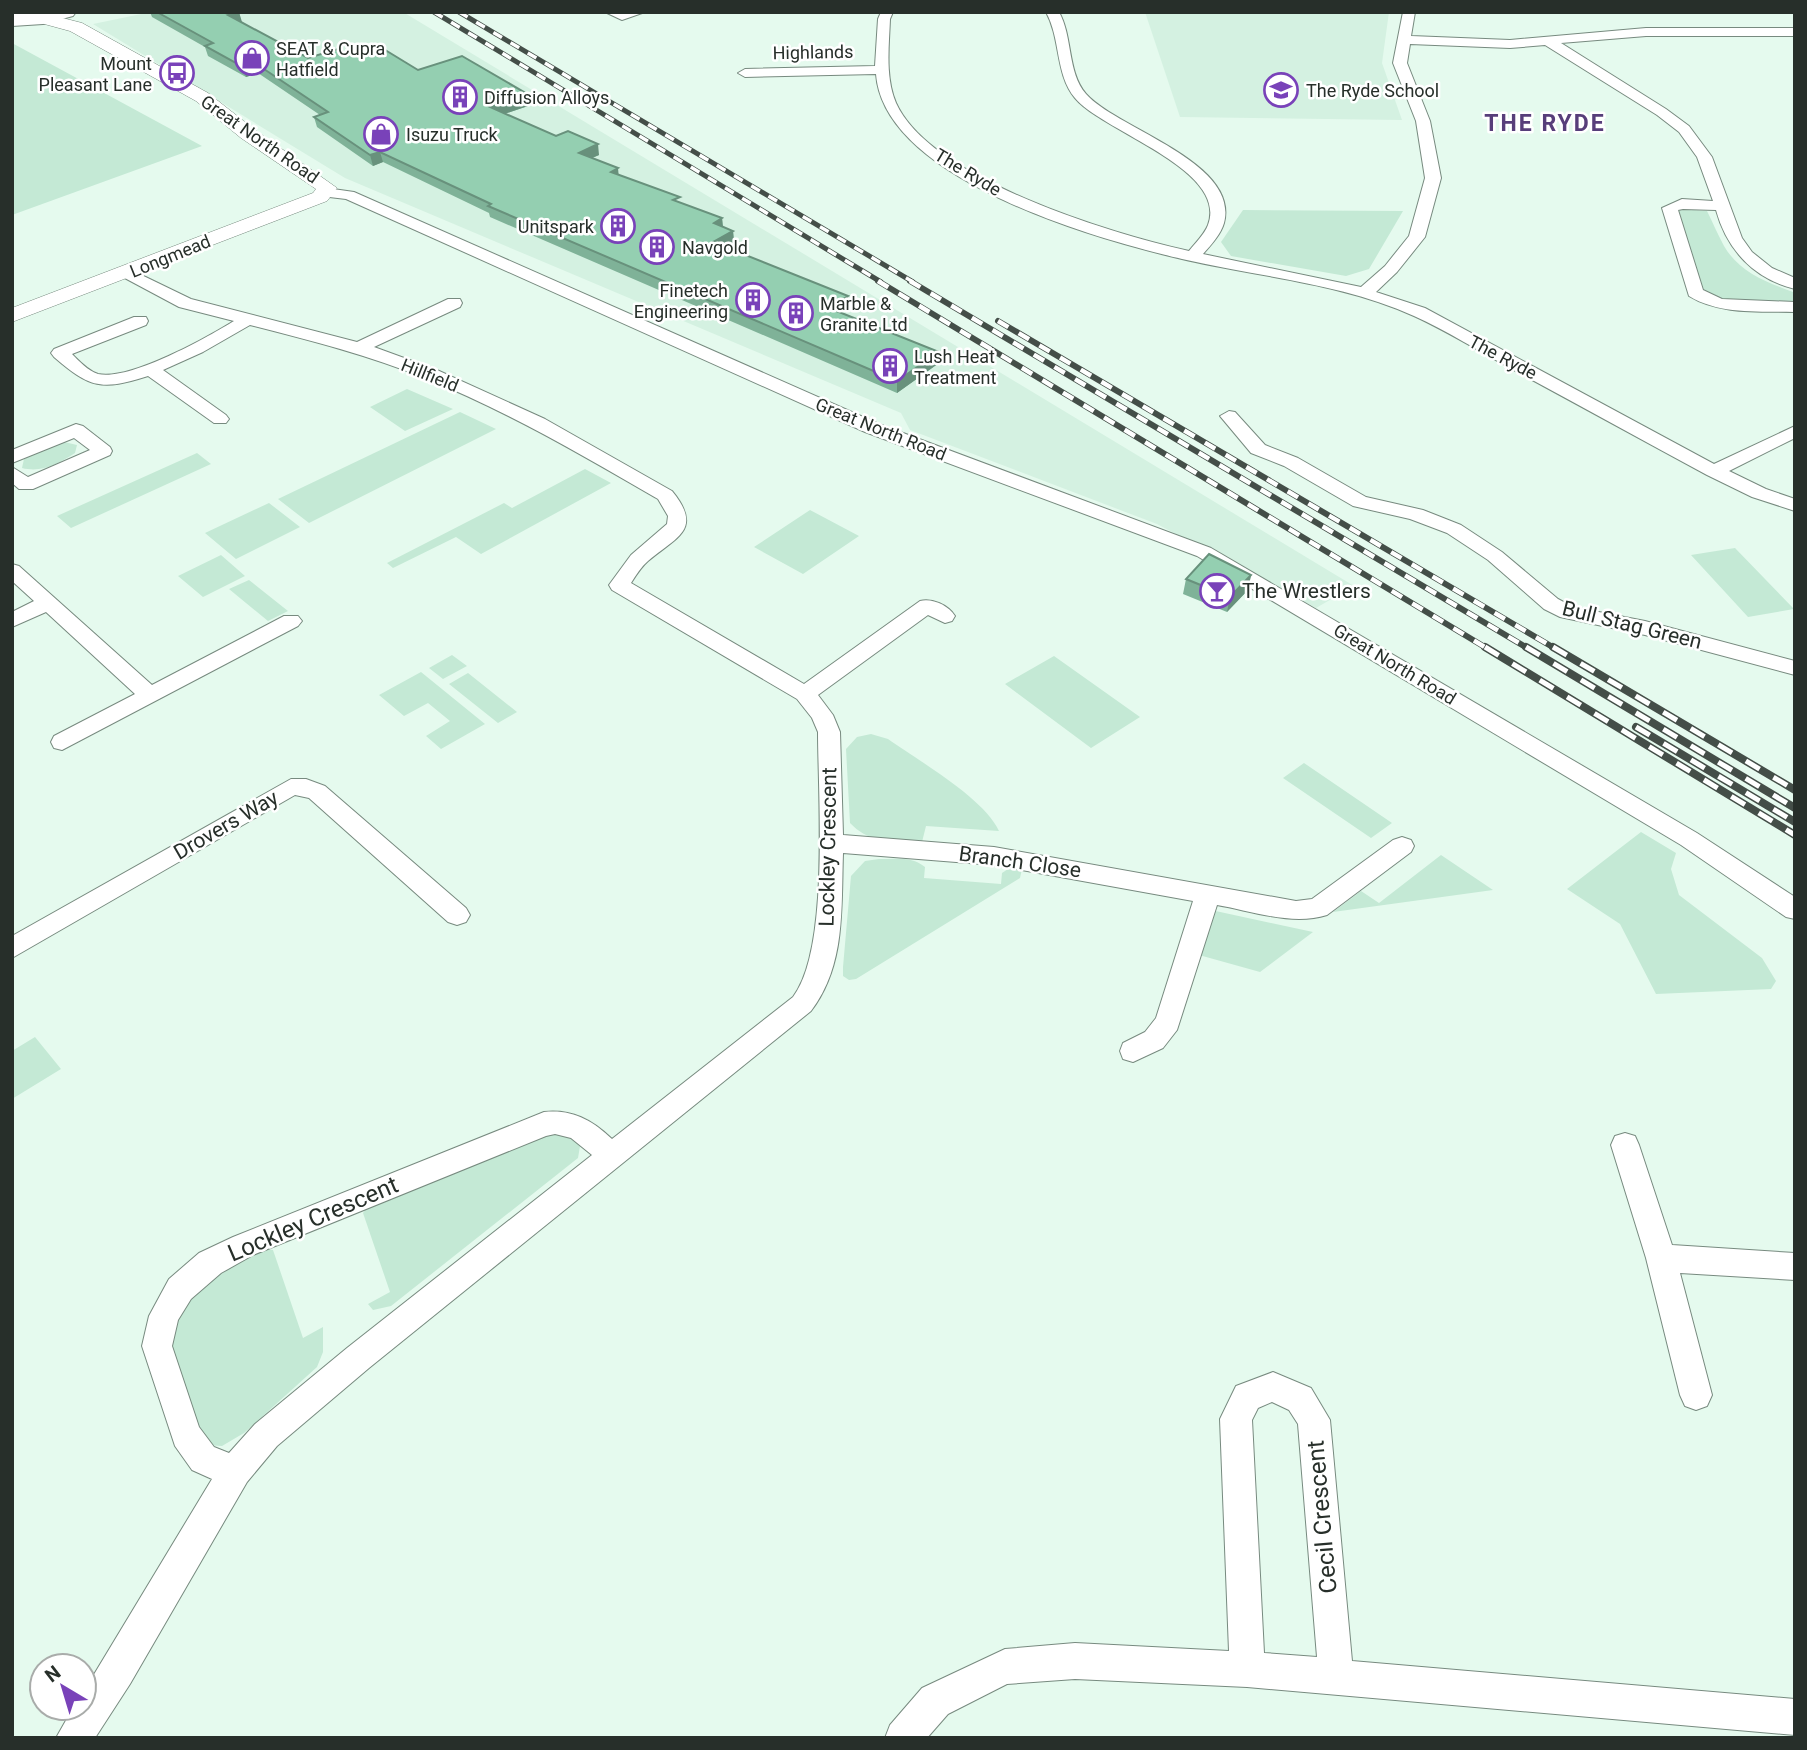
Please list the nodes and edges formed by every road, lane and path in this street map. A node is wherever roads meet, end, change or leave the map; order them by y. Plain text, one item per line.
1 (611, 12) edge
2 (639, 12) edge
3 (887, 12) edge
4 (1052, 12) edge
5 (1409, 12) edge
6 (72, 17) edge
7 (1630, 18) dead end
8 (12, 20) edge
9 (1646, 32) junction
10 (1795, 32) edge
11 (1403, 40) junction
12 (1548, 41) junction
13 (883, 70) junction
14 (745, 73) dead end
15 (326, 193) junction
16 (1720, 206) junction
17 (1193, 256) junction
18 (127, 273) junction
19 (1795, 284) edge
20 (1365, 293) junction
21 (454, 303) dead end
22 (1795, 307) edge
23 (12, 317) edge
24 (250, 318) junction
25 (140, 321) dead end
26 (359, 348) junction
27 (150, 369) junction
28 (1229, 416) dead end
29 (220, 419) dead end
30 (1795, 431) edge
31 (12, 457) edge
32 (1714, 471) junction
33 (17, 483) edge
34 (1795, 506) edge
35 (636, 561) joint
36 (12, 570) edge
37 (49, 602) junction
38 (945, 616) dead end
39 (12, 621) edge
40 (291, 621) dead end
41 (1795, 668) edge
42 (805, 694) junction
43 (150, 695) junction
44 (62, 742) dead end
45 (831, 843) junction
46 (1402, 846) dead end
47 (1208, 893) junction
48 (1795, 910) edge
49 (457, 915) dead end
50 (12, 948) edge
51 (1133, 1051) dead end
52 (1625, 1145) dead end
53 (612, 1156) junction
54 (1661, 1258) junction
55 (1795, 1267) edge
56 (1696, 1395) dead end
57 (235, 1471) junction
58 (1247, 1669) junction
59 (1336, 1677) junction
60 (1795, 1717) edge
61 (74, 1738) edge
62 (903, 1738) edge

1 - 2 street
3 - 13 street, The Ryde
4 - 17 street
5 - 11 street
6 - 8 highway
6 - 15 street, Great North Road
7 - 9 street
9 - 10 street
9 - 12 street
11 - 12 street
11 - 20 street
12 - 16 street
13 - 14 street, Highlands
13 - 17 street, The Ryde
15 - 18 street, Longmead
15 - 48 street, Great North Road
16 - 19 street
16 - 22 street
17 - 20 street, The Ryde
18 - 23 street, Longmead
18 - 24 street, Hillfield
20 - 32 street, The Ryde
21 - 26 street
24 - 26 street, Hillfield
24 - 27 street
25 - 27 street
26 - 35 street, Hillfield
27 - 29 street
28 - 41 street, Bull Stag Green
30 - 32 street
31 - 33 street
32 - 34 street, The Ryde
35 - 42 street, Lockley Crescent
36 - 37 street
37 - 39 street
37 - 43 street
38 - 42 street
40 - 43 street
42 - 45 street, Lockley Crescent
43 - 44 street
45 - 47 street, Branch Close
45 - 53 street, Lockley Crescent
46 - 47 street, Branch Close
47 - 51 street
49 - 50 street, Drovers Way
52 - 54 street
53 - 57 street, Lockley Crescent
53 - 57 street, Lockley Crescent
54 - 55 street
54 - 56 street
57 - 61 street, Lockley Crescent
58 - 59 street
58 - 59 street, Cecil Crescent
58 - 62 street
59 - 60 street

